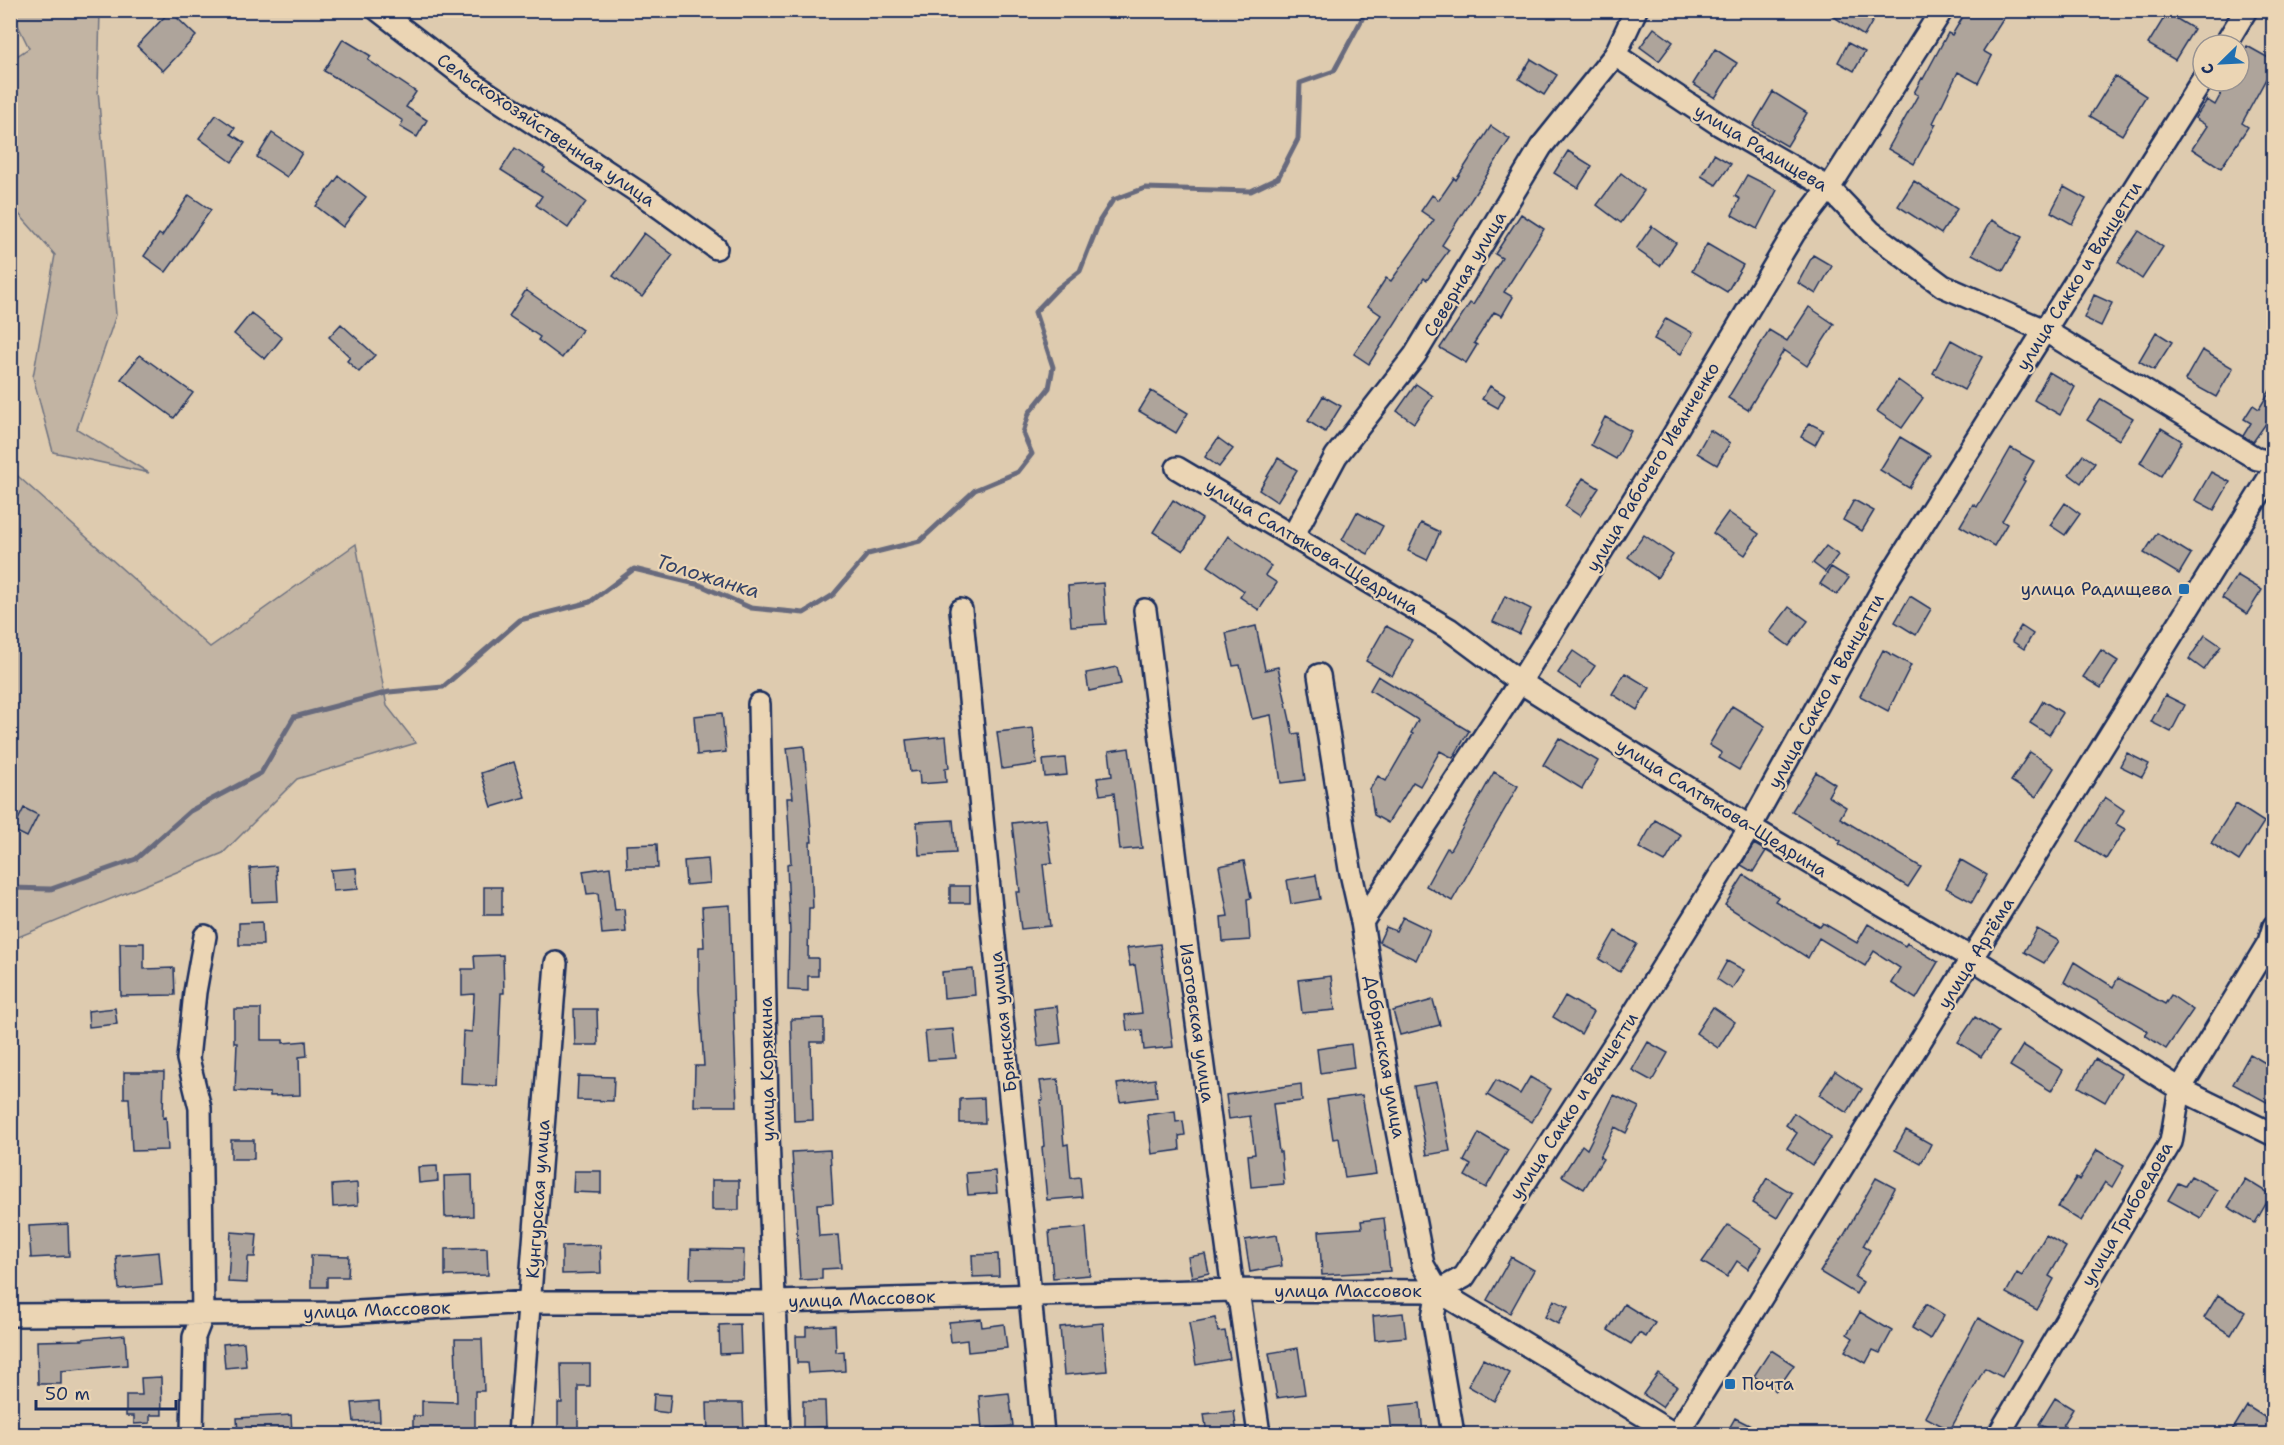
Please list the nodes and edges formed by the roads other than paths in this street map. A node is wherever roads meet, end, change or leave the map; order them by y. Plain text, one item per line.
1 (378, 10) edge
2 (1636, 10) edge
3 (1942, 10) edge
4 (2247, 10) edge
5 (2233, 33) edge
6 (1616, 55) junction
7 (2194, 93) edge
8 (1829, 188) junction
9 (716, 248) dead end
10 (2044, 330) junction
11 (2274, 462) edge
12 (1178, 468) dead end
13 (2274, 470) edge
14 (1293, 536) junction
15 (961, 610) dead end
16 (1145, 610) dead end
17 (1319, 675) dead end
18 (1520, 682) junction
19 (759, 704) dead end
20 (1750, 827) junction
21 (1362, 922) junction
22 (2274, 926) edge
23 (205, 936) dead end
24 (1973, 959) junction
25 (556, 963) dead end
26 (2180, 1089) junction
27 (2274, 1135) edge
28 (1233, 1290) junction
29 (1438, 1291) junction
30 (1030, 1295) junction
31 (530, 1302) junction
32 (775, 1302) junction
33 (203, 1314) junction
34 (10, 1316) edge
35 (192, 1434) edge
36 (519, 1434) edge
37 (779, 1434) edge
38 (1043, 1434) edge
39 (1259, 1434) edge
40 (1453, 1434) edge
41 (1676, 1434) edge
42 (2000, 1434) edge

1 - 9 street, Сельскохозяйственная улица
2 - 6 street, Северная улица
3 - 8 street, улица Рабочего Иванченко
4 - 5 street
6 - 8 street, улица Радищева
6 - 14 street, Северная улица
7 - 10 street, улица Сакко и Ванцетти
8 - 10 street, улица Радищева
8 - 18 street, улица Рабочего Иванченко
10 - 11 street, улица Радищева
10 - 20 street, улица Сакко и Ванцетти
12 - 14 street, улица Салтыкова-Щедрина
13 - 24 street, улица Артёма
14 - 18 street, улица Салтыкова-Щедрина
15 - 30 street, Брянская улица
16 - 28 street, Изотовская улица
17 - 21 street, Добрянская улица
18 - 20 street, улица Салтыкова-Щедрина
18 - 21 street, улица Рабочего Иванченко
19 - 32 street, улица Корякина
20 - 24 street, улица Салтыкова-Щедрина
20 - 29 street, улица Сакко и Ванцетти
21 - 29 street, Добрянская улица
22 - 26 street, улица Грибоедова
23 - 33 street
24 - 26 street, улица Салтыкова-Щедрина
24 - 41 street, улица Артёма
25 - 31 street, Кунгурская улица
26 - 27 street, улица Салтыкова-Щедрина
26 - 42 street, улица Грибоедова
28 - 29 street, улица Массовок
28 - 30 street, улица Массовок
28 - 39 street, Изотовская улица
29 - 40 street
29 - 41 street, улица Массовок
30 - 32 street, улица Массовок
30 - 38 street, Брянская улица
31 - 32 street, улица Массовок
31 - 33 street, улица Массовок
31 - 36 street, Кунгурская улица
32 - 37 street, улица Корякина
33 - 34 street, улица Массовок
33 - 35 street

